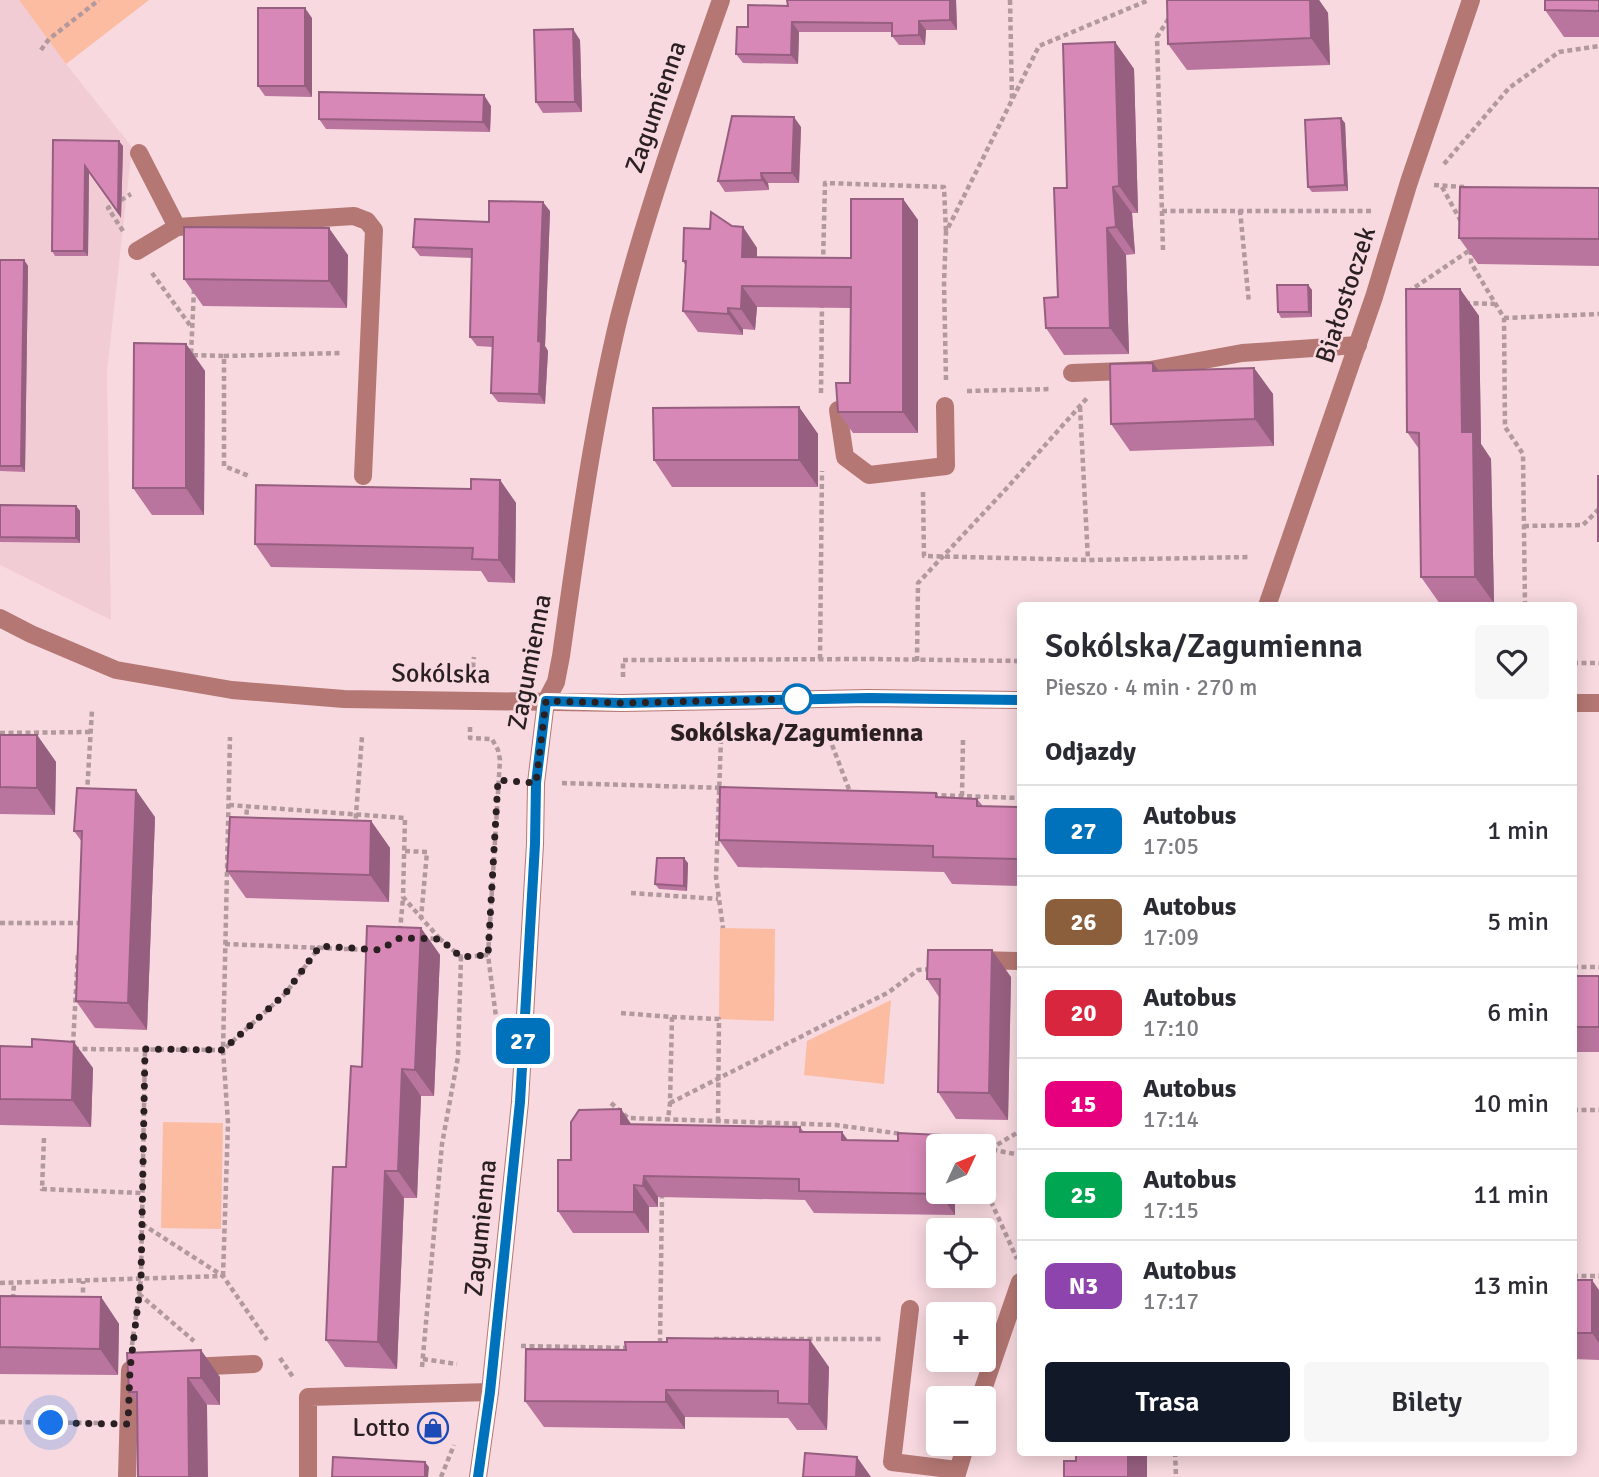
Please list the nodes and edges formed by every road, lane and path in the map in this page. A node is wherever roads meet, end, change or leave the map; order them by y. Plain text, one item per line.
1 (99, 0) edge
2 (721, 0) edge
3 (1010, 0) edge
4 (1149, 0) edge
5 (1471, 0) edge
6 (1175, 9) edge
7 (1599, 46) edge
8 (41, 50) dead end
9 (1012, 101) junction
10 (139, 153) dead end
11 (1440, 169) dead end
12 (1434, 177) dead end
13 (1441, 186) junction
14 (1468, 187) edge
15 (1240, 210) junction
16 (1162, 211) junction
17 (1399, 214) junction
18 (177, 227) junction
19 (1465, 230) edge
20 (946, 232) junction
21 (1471, 242) edge
22 (1163, 250) dead end
23 (1471, 250) junction
24 (137, 251) dead end
25 (823, 276) edge
26 (194, 277) edge
27 (822, 290) edge
28 (1374, 297) junction
29 (1249, 303) dead end
30 (1458, 303) edge
31 (1496, 304) junction
32 (1599, 314) edge
33 (1504, 318) junction
34 (1358, 345) junction
35 (368, 352) junction
36 (224, 356) junction
37 (1072, 373) edge
38 (1055, 389) dead end
39 (820, 396) dead end
40 (1087, 397) dead end
41 (945, 399) junction
42 (1079, 406) junction
43 (838, 410) edge
44 (821, 458) dead end
45 (922, 471) junction
46 (249, 476) dead end
47 (363, 476) dead end
48 (1599, 509) edge
49 (1524, 526) junction
50 (942, 557) junction
51 (1250, 557) dead end
52 (1088, 560) junction
53 (1268, 602) edge
54 (1525, 602) edge
55 (0, 618) edge
56 (474, 657) dead end
57 (820, 659) junction
58 (623, 660) dead end
59 (917, 661) junction
60 (1017, 661) edge
61 (1577, 663) edge
62 (1599, 663) edge
63 (1017, 700) edge
64 (471, 701) junction
65 (546, 701) junction
66 (1577, 703) edge
67 (1599, 703) edge
68 (92, 710) dead end
69 (21, 732) junction
70 (91, 732) junction
71 (0, 733) edge
72 (230, 737) dead end
73 (362, 737) dead end
74 (829, 737) dead end
75 (962, 739) dead end
76 (721, 740) dead end
77 (21, 743) edge
78 (498, 780) junction
79 (536, 783) junction
80 (719, 788) junction
81 (732, 788) edge
82 (837, 792) edge
83 (920, 794) edge
84 (962, 796) junction
85 (1017, 797) edge
86 (87, 799) edge
87 (229, 805) junction
88 (247, 806) junction
89 (285, 809) junction
90 (356, 814) junction
91 (285, 822) edge
92 (246, 829) edge
93 (355, 838) edge
94 (405, 851) junction
95 (631, 893) dead end
96 (403, 897) junction
97 (719, 899) junction
98 (81, 912) edge
99 (421, 919) junction
100 (90, 922) edge
101 (0, 923) edge
102 (80, 924) junction
103 (723, 928) dead end
104 (400, 938) edge
105 (413, 938) edge
106 (440, 939) junction
107 (225, 944) junction
108 (320, 946) junction
109 (78, 950) edge
110 (380, 950) edge
111 (488, 955) junction
112 (461, 957) junction
113 (959, 959) joint
114 (1017, 961) edge
115 (1577, 967) edge
116 (1599, 967) edge
117 (76, 990) junction
118 (88, 992) edge
119 (621, 1013) dead end
120 (672, 1017) junction
121 (497, 1022) dead end
122 (66, 1049) edge
123 (73, 1049) junction
124 (145, 1049) junction
125 (223, 1050) junction
126 (719, 1078) junction
127 (611, 1103) dead end
128 (670, 1103) junction
129 (1577, 1110) edge
130 (1599, 1110) edge
131 (665, 1120) junction
132 (718, 1121) junction
133 (1017, 1132) edge
134 (663, 1133) edge
135 (915, 1136) edge
136 (44, 1138) edge
137 (996, 1143) edge
138 (996, 1150) edge
139 (1017, 1153) edge
140 (662, 1186) edge
141 (142, 1194) junction
142 (992, 1204) edge
143 (142, 1224) junction
144 (1017, 1262) edge
145 (223, 1276) junction
146 (1577, 1276) edge
147 (1599, 1276) edge
148 (141, 1279) junction
149 (83, 1281) junction
150 (0, 1283) edge
151 (14, 1283) junction
152 (1017, 1291) edge
153 (139, 1294) junction
154 (13, 1304) edge
155 (82, 1304) edge
156 (910, 1309) dead end
157 (669, 1338) edge
158 (711, 1339) edge
159 (906, 1339) junction
160 (660, 1343) junction
161 (516, 1346) dead end
162 (638, 1348) edge
163 (651, 1348) edge
164 (423, 1359) junction
165 (254, 1364) dead end
166 (223, 1365) junction
167 (170, 1367) edge
168 (136, 1369) joint
169 (984, 1386) edge
170 (490, 1392) junction
171 (463, 1393) junction
172 (420, 1394) junction
173 (308, 1397) junction
174 (0, 1422) edge
175 (128, 1424) junction
176 (961, 1456) edge
177 (1175, 1456) edge
178 (956, 1474) edge
179 (127, 1477) edge
180 (308, 1477) edge
181 (441, 1477) edge
182 (478, 1477) edge
183 (1176, 1477) edge

1 - 8 path
2 - 65 street, Zagumienna
3 - 9 path
4 - 9 path
5 - 17 street, Białostoczek
6 - 16 path
7 - 11 path
9 - 20 path
10 - 18 street
12 - 13 path
13 - 14 path
13 - 19 path
15 - 16 path
15 - 17 path
15 - 29 path
16 - 22 path
17 - 28 street, Białostoczek
18 - 24 street
18 - 35 street
20 - 25 path
20 - 41 path
21 - 23 path
23 - 28 path
23 - 31 path
26 - 36 path
27 - 39 path
28 - 34 street, Białostoczek
30 - 31 path
31 - 33 path
32 - 33 path
33 - 49 path
34 - 37 street
34 - 53 street, Białostoczek
35 - 36 path
35 - 47 street
36 - 46 path
38 - 41 path
40 - 42 path
41 - 45 street
42 - 50 path
42 - 52 path
43 - 45 street
44 - 57 path
45 - 50 path
48 - 49 path
49 - 54 path
50 - 52 path
50 - 59 path
51 - 52 path
55 - 64 street, Sokólska
56 - 64 path
57 - 58 path
57 - 59 path
59 - 60 path
61 - 62 path
63 - 65 street, Sokólska
64 - 65 street, Sokólska
64 - 78 path
65 - 79 street, Zagumienna
66 - 67 street
68 - 70 path
69 - 70 path
69 - 71 path
69 - 77 path
70 - 86 path
72 - 87 path
73 - 90 path
74 - 82 path
75 - 84 path
76 - 80 path
78 - 79 path
78 - 111 path
79 - 80 path
79 - 170 street, Zagumienna
80 - 81 path
80 - 97 path
83 - 84 path
84 - 85 path
87 - 88 path
87 - 107 path
88 - 89 path
88 - 92 path
89 - 90 path
89 - 91 path
90 - 93 path
90 - 94 path
94 - 96 path
94 - 99 path
95 - 97 path
96 - 99 path
96 - 104 path
97 - 103 path
98 - 102 path
99 - 106 path
100 - 102 path
101 - 102 path
105 - 106 path
106 - 112 path
107 - 108 path
107 - 125 path
108 - 110 path
108 - 125 path
109 - 117 path
111 - 112 path
111 - 121 path
112 - 164 path
113 - 114 street
113 - 126 path
115 - 116 path
117 - 118 path
117 - 123 path
119 - 120 path
120 - 126 path
120 - 128 path
122 - 123 path
123 - 124 path
124 - 125 path
124 - 141 path
125 - 145 path
126 - 128 path
126 - 132 path
127 - 131 path
128 - 131 path
129 - 130 path
131 - 132 path
131 - 134 path
132 - 135 path
133 - 137 path
136 - 141 path
138 - 139 path
140 - 160 path
141 - 143 path
142 - 144 path
143 - 145 path
143 - 148 path
145 - 148 path
145 - 173 path
146 - 147 path
148 - 149 path
148 - 153 path
149 - 151 path
149 - 155 path
150 - 151 path
151 - 154 path
152 - 169 street
153 - 166 path
153 - 168 path
156 - 159 street
157 - 160 path
158 - 159 path
159 - 178 street
160 - 163 path
161 - 162 path
164 - 171 path
164 - 172 path
165 - 166 street
166 - 167 street
168 - 175 street
170 - 171 street
170 - 182 street, Zagumienna
171 - 172 street
171 - 181 path
172 - 173 street
173 - 180 street
174 - 175 path
175 - 179 street
176 - 178 street
177 - 183 path

